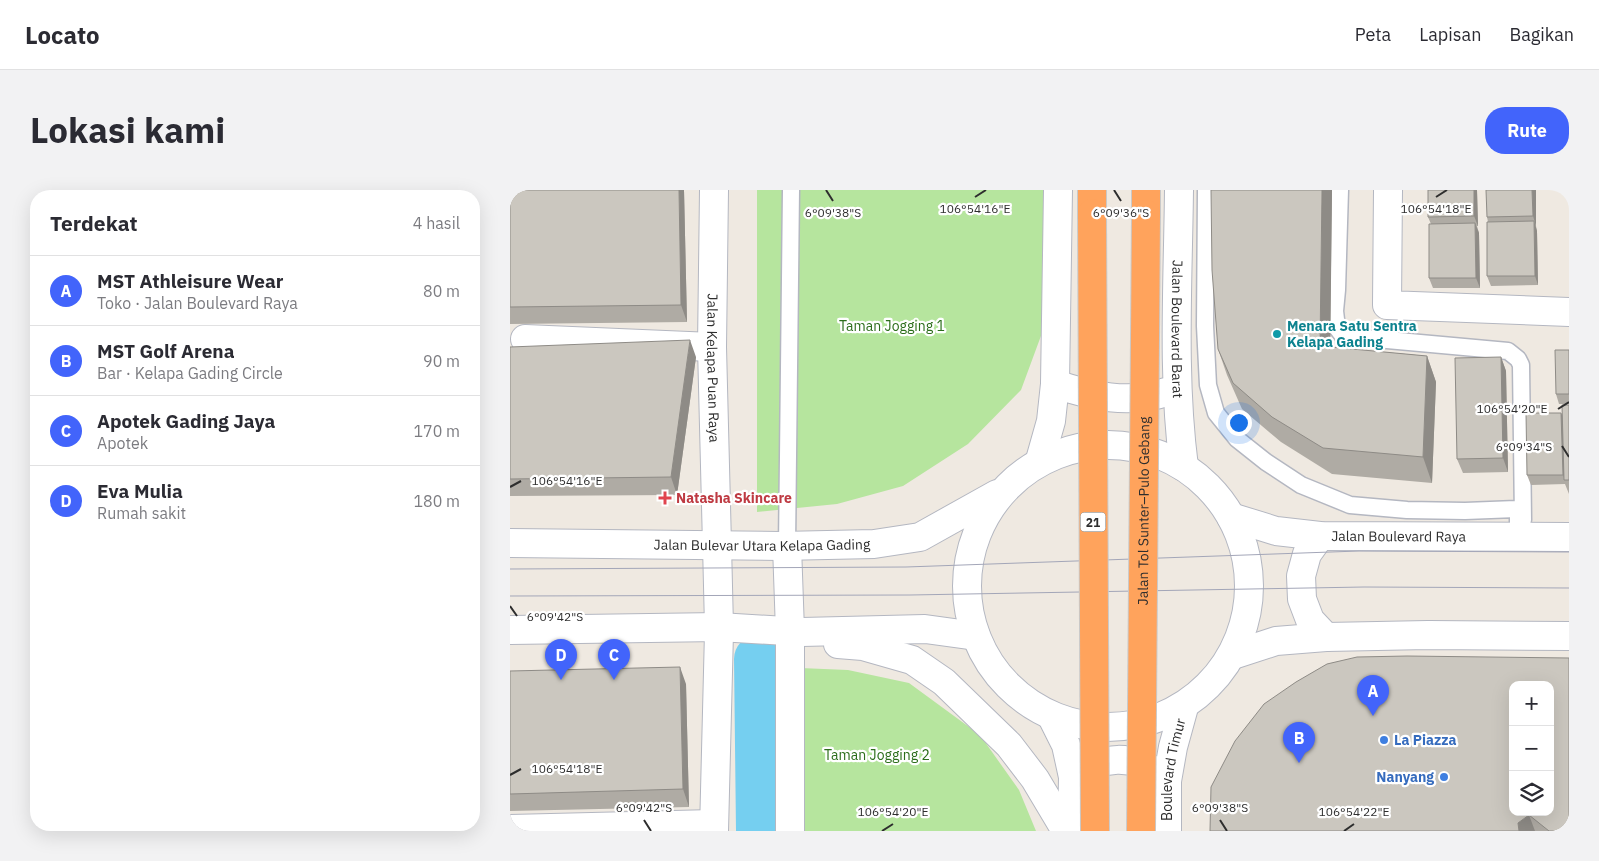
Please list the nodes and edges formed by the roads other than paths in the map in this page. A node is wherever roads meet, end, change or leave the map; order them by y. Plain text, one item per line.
1 (714, 190) edge
2 (791, 190) edge
3 (1058, 190) edge
4 (1092, 190) edge
5 (1146, 190) edge
6 (1179, 190) edge
7 (1206, 190) edge
8 (1340, 190) edge
9 (1388, 190) edge
10 (1569, 312) edge
11 (525, 339) dead end
12 (712, 346) junction
13 (1055, 384) junction
14 (1177, 389) junction
15 (1040, 460) junction
16 (1184, 467) junction
17 (1002, 491) junction
18 (1231, 517) junction
19 (1320, 536) junction
20 (1521, 537) junction
21 (1569, 537) edge
22 (510, 543) edge
23 (718, 545) junction
24 (784, 546) junction
25 (722, 629) junction
26 (510, 630) edge
27 (786, 633) junction
28 (976, 636) junction
29 (1569, 636) edge
30 (1326, 637) junction
31 (1233, 655) junction
32 (1184, 707) junction
33 (1052, 717) junction
34 (1073, 777) junction
35 (1167, 781) junction
36 (714, 827) edge
37 (510, 829) edge
38 (553, 830) edge
39 (790, 831) edge
40 (1066, 831) edge
41 (1072, 831) edge
42 (1095, 831) edge
43 (1142, 831) edge
44 (1166, 831) edge

1 - 12 main road, Jalan Kelapa Puan Raya
2 - 24 lane
3 - 13 main road
4 - 42 highway, 21, bridge
5 - 43 highway, Jalan Tol Sunter–Pulo Gebang, bridge
6 - 14 main road, Jalan Boulevard Barat
7 - 20 lane
8 - 20 lane
9 - 10 main road
11 - 12 main road
12 - 23 main road, Jalan Kelapa Puan Raya
13 - 14 main road
13 - 15 main road
14 - 16 main road, Jalan Boulevard Barat
15 - 16 main road
15 - 17 main road
16 - 18 main road
17 - 24 main road, Jalan Bulevar Utara Kelapa Gading
17 - 28 main road
18 - 19 main road, Jalan Boulevard Raya
18 - 31 main road
19 - 20 main road, Jalan Boulevard Raya
19 - 30 main road
20 - 21 main road, Jalan Boulevard Raya
22 - 23 main road, Jalan Bulevar Utara Kelapa Gading
23 - 24 main road, Jalan Bulevar Utara Kelapa Gading
23 - 25 main road, Jalan Kelapa Puan Raya
24 - 27 main road
25 - 26 main road
25 - 27 main road
25 - 36 main road
27 - 28 main road
27 - 39 main road
27 - 40 main road
28 - 33 main road
29 - 30 main road
30 - 31 main road
31 - 32 main road
32 - 33 main road
32 - 35 main road, Boulevard Timur
33 - 34 main road
34 - 35 main road
34 - 41 main road
35 - 44 main road, Boulevard Timur
36 - 38 main road
37 - 38 main road

